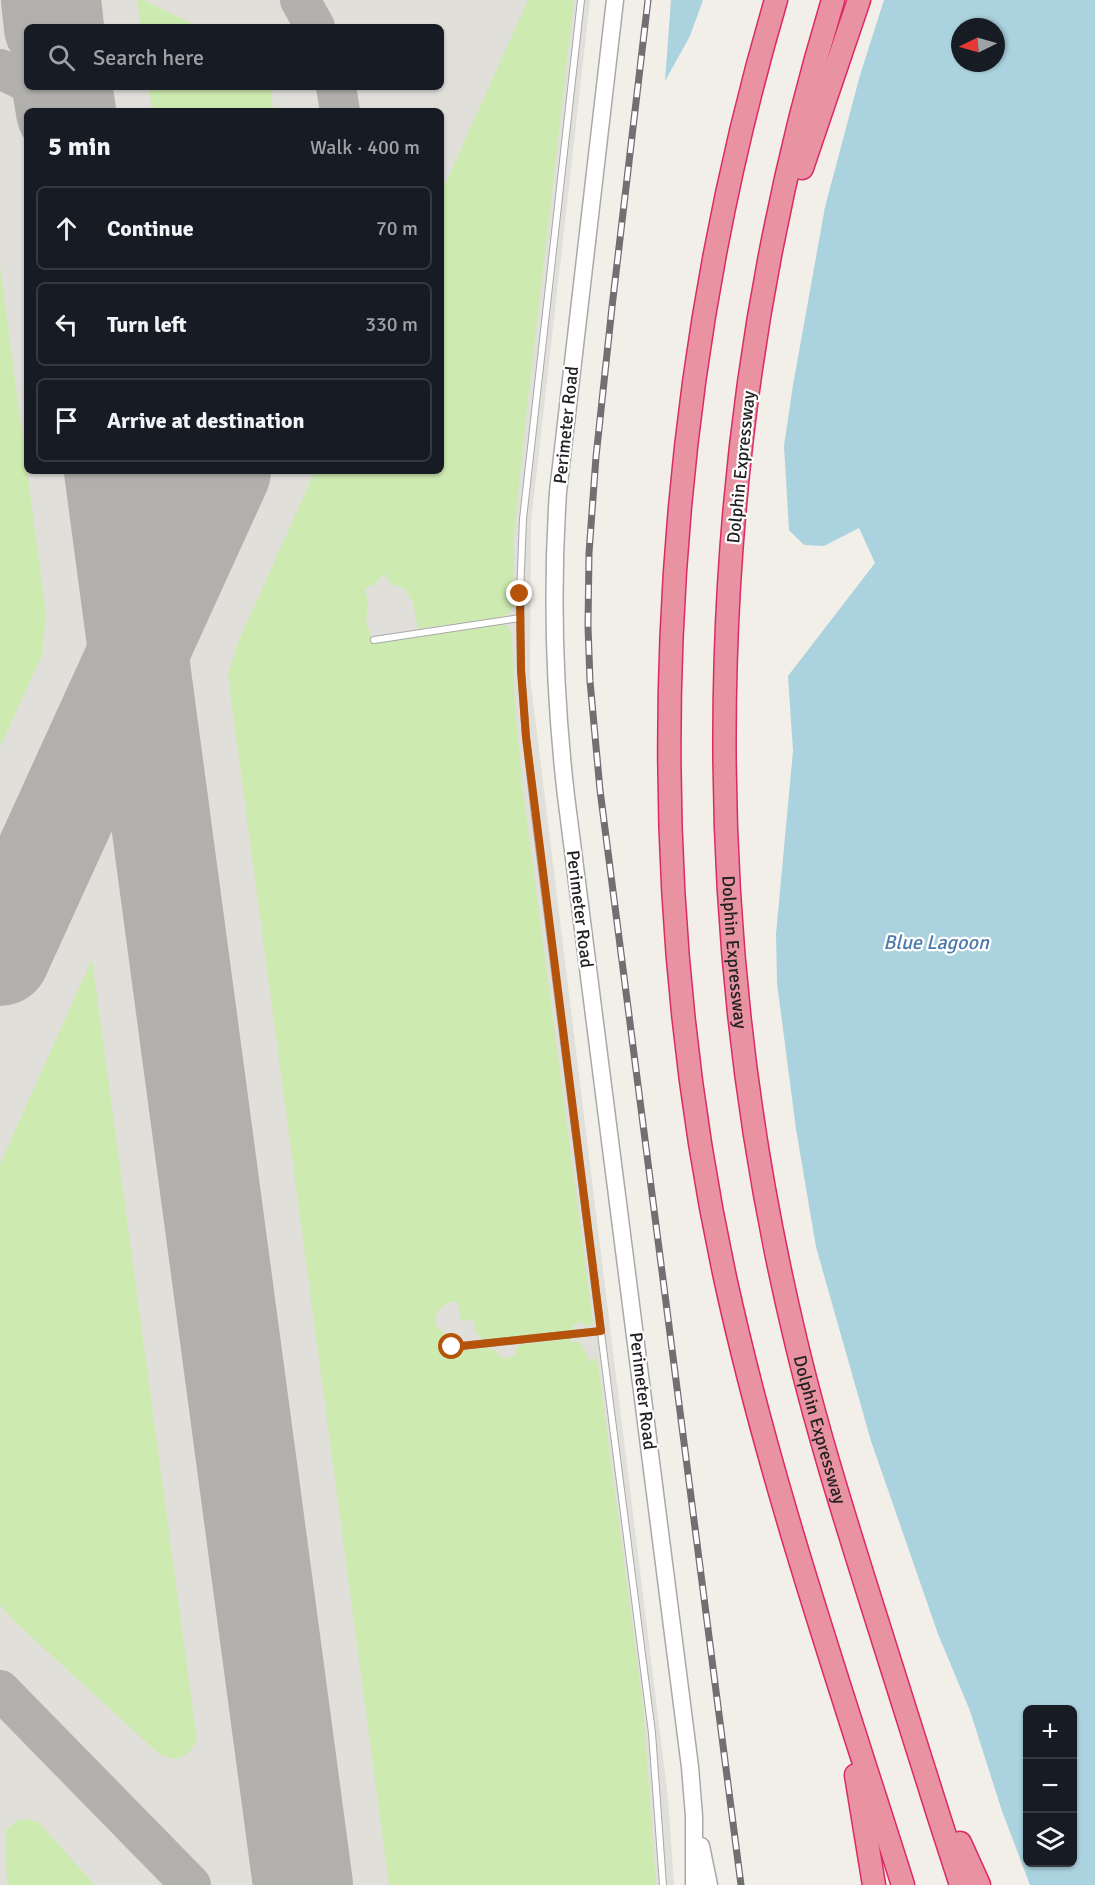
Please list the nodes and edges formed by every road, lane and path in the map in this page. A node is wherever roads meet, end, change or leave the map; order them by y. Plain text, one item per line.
1 (580, 0) edge
2 (615, 0) edge
3 (776, 0) edge
4 (833, 0) edge
5 (860, 0) edge
6 (769, 266) junction
7 (520, 618) junction
8 (374, 640) dead end
9 (601, 1331) junction
10 (452, 1347) dead end
11 (843, 1697) junction
12 (916, 1744) junction
13 (694, 1816) junction
14 (663, 1885) edge
15 (694, 1885) edge
16 (709, 1885) edge
17 (874, 1885) edge
18 (903, 1885) edge
19 (961, 1885) edge
20 (979, 1885) edge

1 - 7 lane
2 - 13 street, Perimeter Road
3 - 11 highway
4 - 6 highway, Dolphin Expressway
5 - 6 highway
6 - 12 highway, Dolphin Expressway
7 - 8 lane
7 - 9 lane
9 - 10 lane
9 - 14 lane
11 - 17 highway
11 - 18 highway
12 - 19 highway, Dolphin Expressway
12 - 20 highway
13 - 15 street, Perimeter Road
13 - 16 street, Perimeter Road

